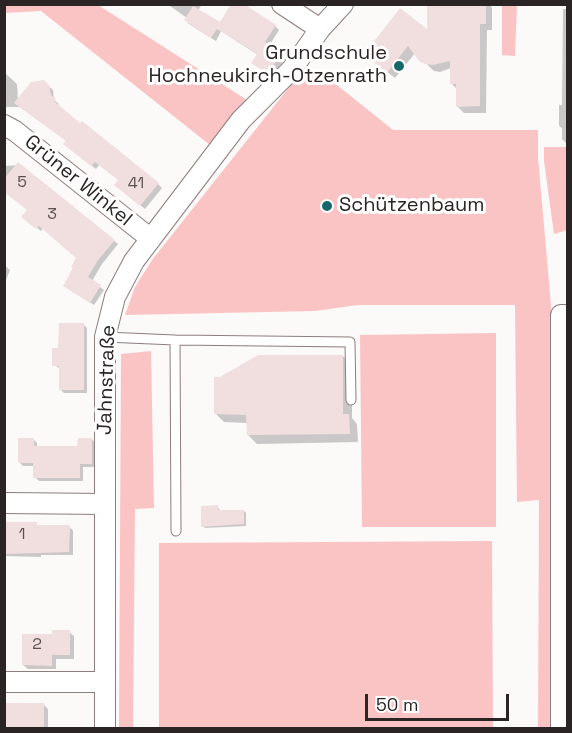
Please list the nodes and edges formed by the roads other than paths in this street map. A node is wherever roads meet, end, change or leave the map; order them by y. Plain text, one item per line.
1 (282, 4) edge
2 (343, 4) edge
3 (320, 29) junction
4 (4, 125) edge
5 (151, 239) junction
6 (567, 315) edge
7 (105, 337) junction
8 (175, 340) junction
9 (351, 400) dead end
10 (564, 451) edge
11 (4, 503) edge
12 (105, 504) junction
13 (176, 531) dead end
14 (4, 682) edge
15 (105, 682) junction
16 (105, 729) edge
17 (561, 729) edge

1 - 3 street
2 - 3 street, Jahnstraße
3 - 5 street, Jahnstraße
4 - 5 street, Grüner Winkel
5 - 7 street, Jahnstraße
6 - 10 street
7 - 8 lane
7 - 12 street, Jahnstraße
8 - 9 lane
8 - 13 lane
10 - 17 street
11 - 12 street
12 - 15 street, Jahnstraße
14 - 15 street
15 - 16 street, Jahnstraße

